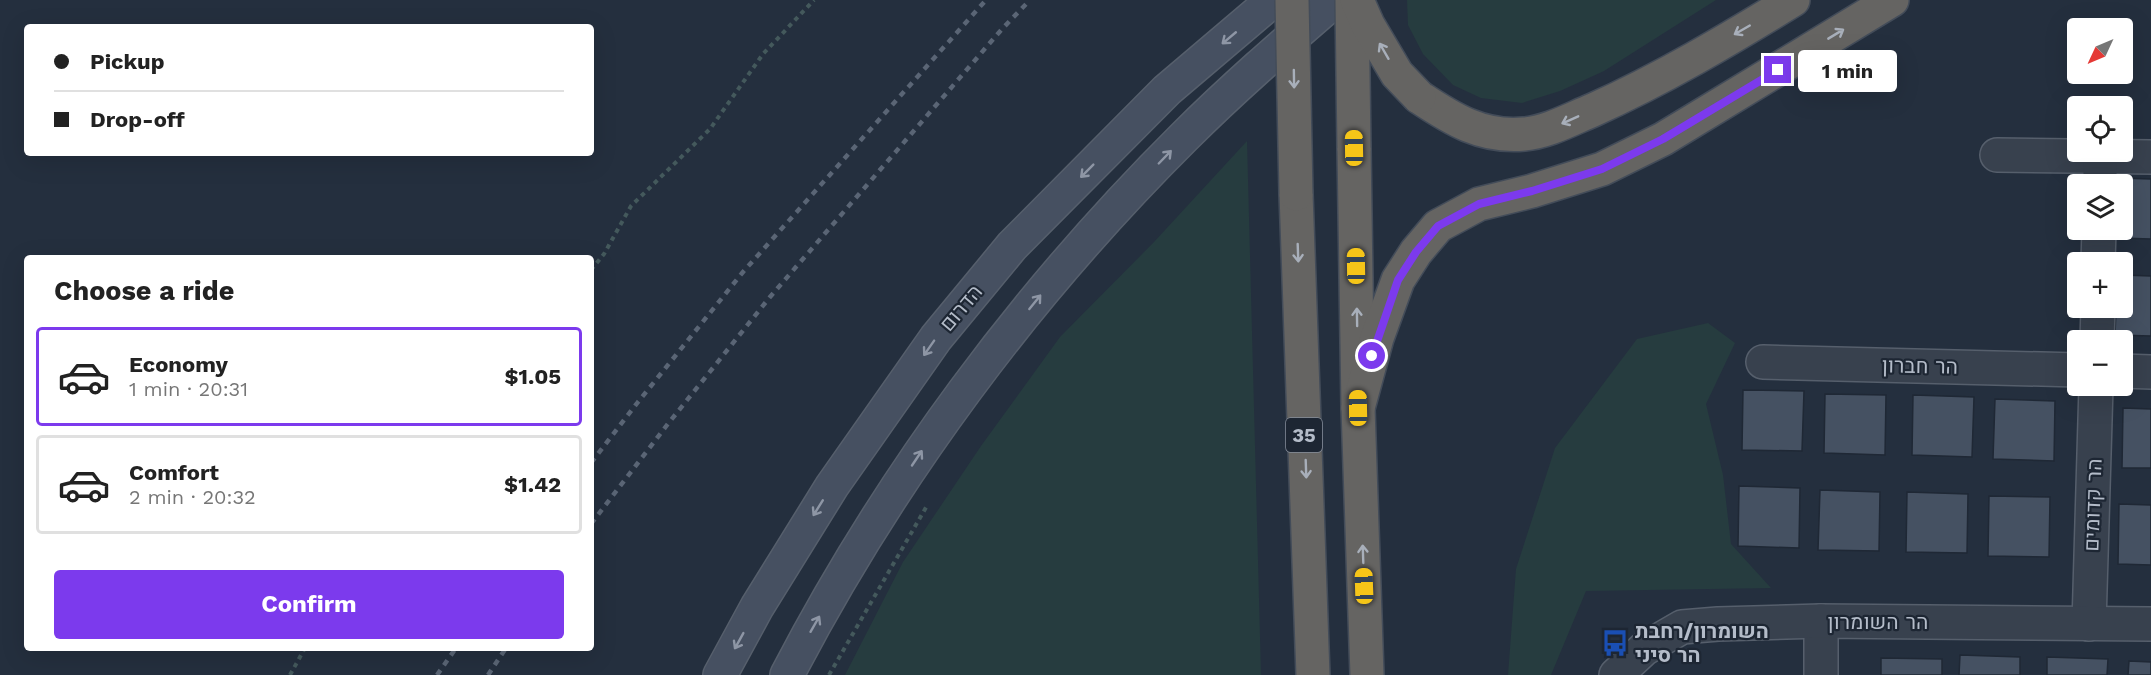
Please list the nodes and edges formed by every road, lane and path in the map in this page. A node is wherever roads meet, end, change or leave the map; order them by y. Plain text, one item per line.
1 (814, 0) edge
2 (1274, 0) edge
3 (1292, 0) edge
4 (1335, 0) edge
5 (1352, 0) edge
6 (1357, 0) edge
7 (1793, 0) edge
8 (1892, 0) edge
9 (1997, 155) dead end
10 (2151, 157) edge
11 (2100, 171) edge
12 (594, 266) edge
13 (1763, 362) dead end
14 (2067, 370) edge
15 (2133, 371) edge
16 (2151, 372) edge
17 (2096, 396) edge
18 (1358, 408) junction
19 (933, 496) dead end
20 (1821, 621) junction
21 (2089, 624) junction
22 (2151, 624) edge
23 (303, 651) edge
24 (1617, 673) edge
25 (290, 675) edge
26 (720, 675) edge
27 (787, 675) edge
28 (830, 675) edge
29 (1313, 675) edge
30 (1367, 675) edge
31 (1821, 675) edge

1 - 12 path
2 -> 26 main road, הדרום
3 -> 29 highway, 35, bridge
27 -> 4 main road
18 -> 5 highway, bridge
7 -> 6 highway, bridge
18 -> 8 highway
9 - 11 street
10 - 11 street
13 - 14 street, הר חברון
15 - 16 street
17 - 21 street, הר קדומים
30 -> 18 highway
19 - 28 path
20 - 21 street, הר השומרון
20 - 24 street, הר השומרון
20 - 31 street
21 - 22 street, הר השומרון
23 - 25 path

